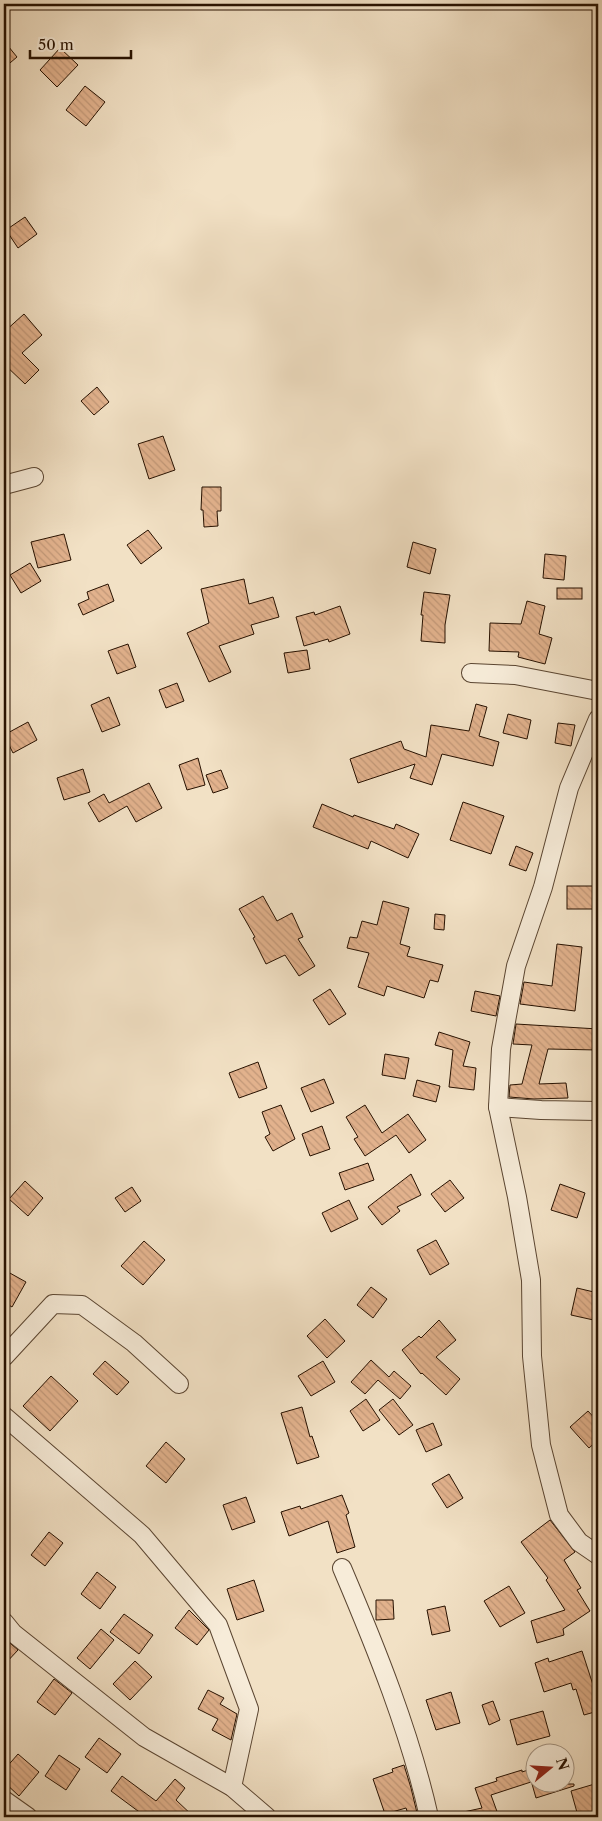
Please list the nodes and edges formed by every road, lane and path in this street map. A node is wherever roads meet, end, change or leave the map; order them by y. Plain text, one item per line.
1 (34, 477) dead end
2 (4, 485) edge
3 (472, 673) dead end
4 (598, 691) edge
5 (598, 719) edge
6 (498, 1106) junction
7 (598, 1111) edge
8 (4, 1357) edge
9 (178, 1384) dead end
10 (4, 1416) edge
11 (598, 1555) edge
12 (342, 1568) dead end
13 (4, 1622) edge
14 (232, 1787) junction
15 (4, 1800) edge
16 (28, 1817) edge
17 (267, 1817) edge
18 (429, 1817) edge

1 - 2 street
3 - 4 street
5 - 6 street
6 - 7 street
6 - 11 street
8 - 9 street
10 - 14 street
12 - 18 street
13 - 14 street
14 - 17 street
15 - 16 street

